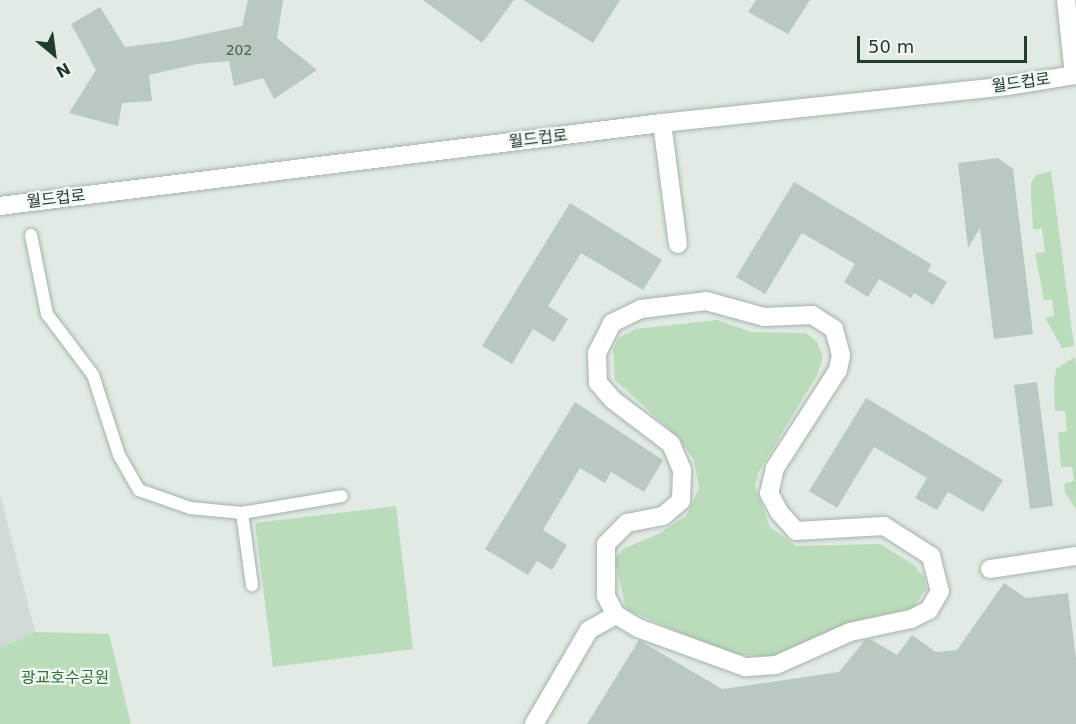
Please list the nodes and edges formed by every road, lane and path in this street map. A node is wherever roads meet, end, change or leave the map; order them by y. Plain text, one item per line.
1 (1066, 0) edge
2 (1075, 79) edge
3 (662, 123) junction
4 (0, 206) edge
5 (31, 235) dead end
6 (678, 244) dead end
7 (342, 496) dead end
8 (242, 513) junction
9 (1076, 556) edge
10 (990, 569) dead end
11 (252, 585) dead end
12 (616, 615) junction
13 (534, 724) edge

1 - 2 street
2 - 3 street, 월드컵로
3 - 4 street, 월드컵로
3 - 6 street
5 - 8 lane
7 - 8 lane
8 - 11 lane
9 - 10 street
12 - 12 street
12 - 13 street

